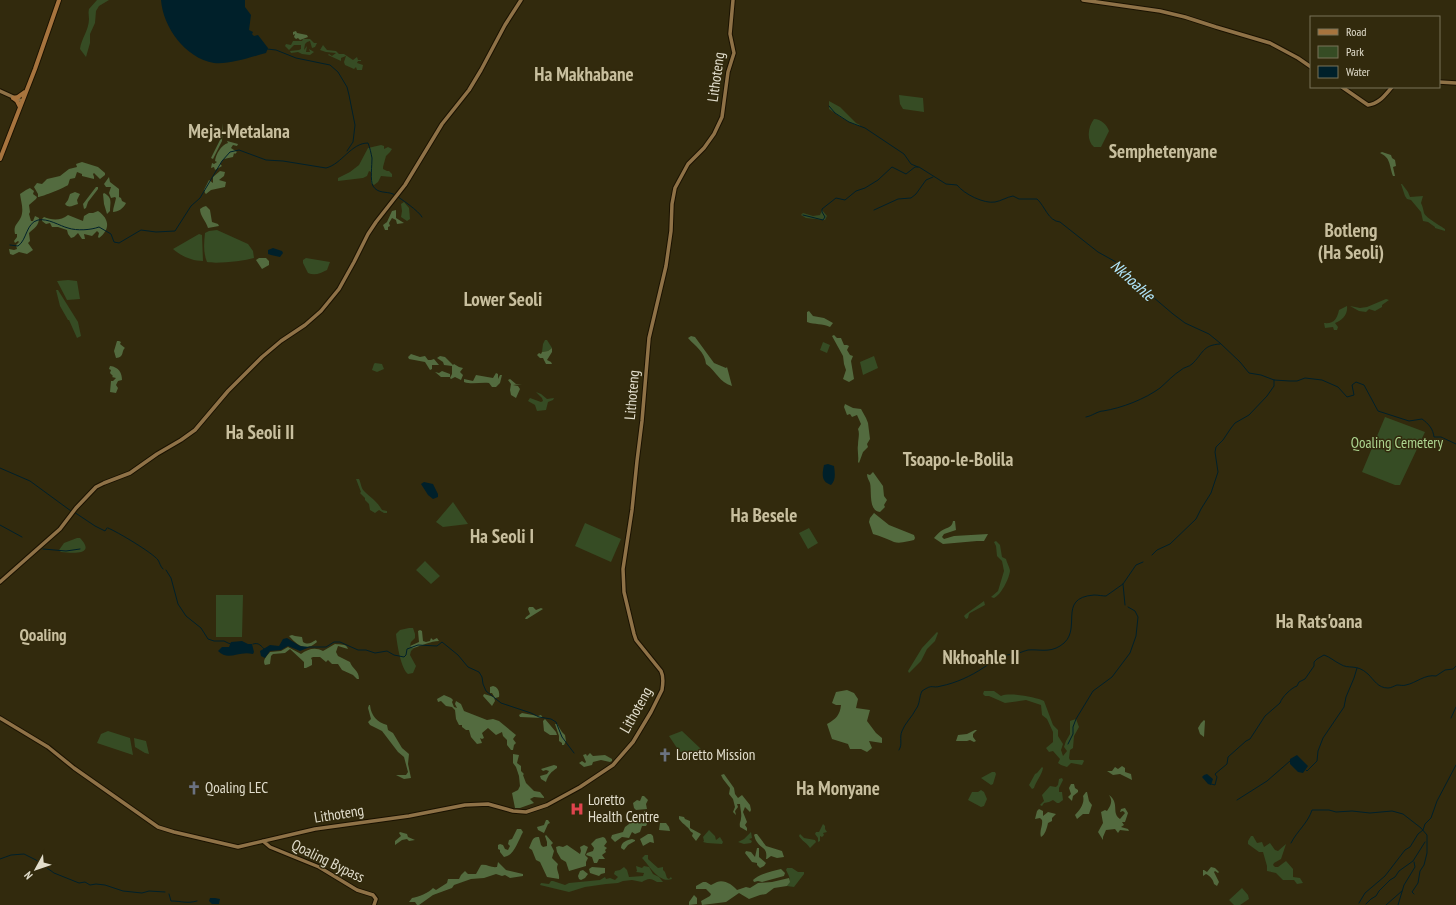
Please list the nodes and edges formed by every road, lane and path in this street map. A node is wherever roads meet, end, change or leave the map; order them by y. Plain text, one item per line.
1 (59, 0) edge
2 (521, 0) edge
3 (733, 0) edge
4 (1083, 0) edge
5 (1310, 66) edge
6 (1440, 82) edge
7 (1456, 83) edge
8 (1343, 88) edge
9 (1391, 88) edge
10 (0, 91) edge
11 (26, 91) junction
12 (13, 98) junction
13 (22, 101) junction
14 (20, 107) junction
15 (0, 159) edge
16 (0, 582) edge
17 (0, 718) edge
18 (263, 841) junction
19 (374, 905) edge

1 - 11 main road
2 - 16 main road
3 - 18 main road, Lithoteng
4 - 5 main road
6 - 7 main road
8 - 9 main road
10 - 12 main road
11 - 12 main road
11 - 13 main road
12 - 13 main road
12 - 14 main road
13 - 14 main road
14 - 15 main road
17 - 18 main road, Lithoteng
18 - 19 main road, Qoaling Bypass

